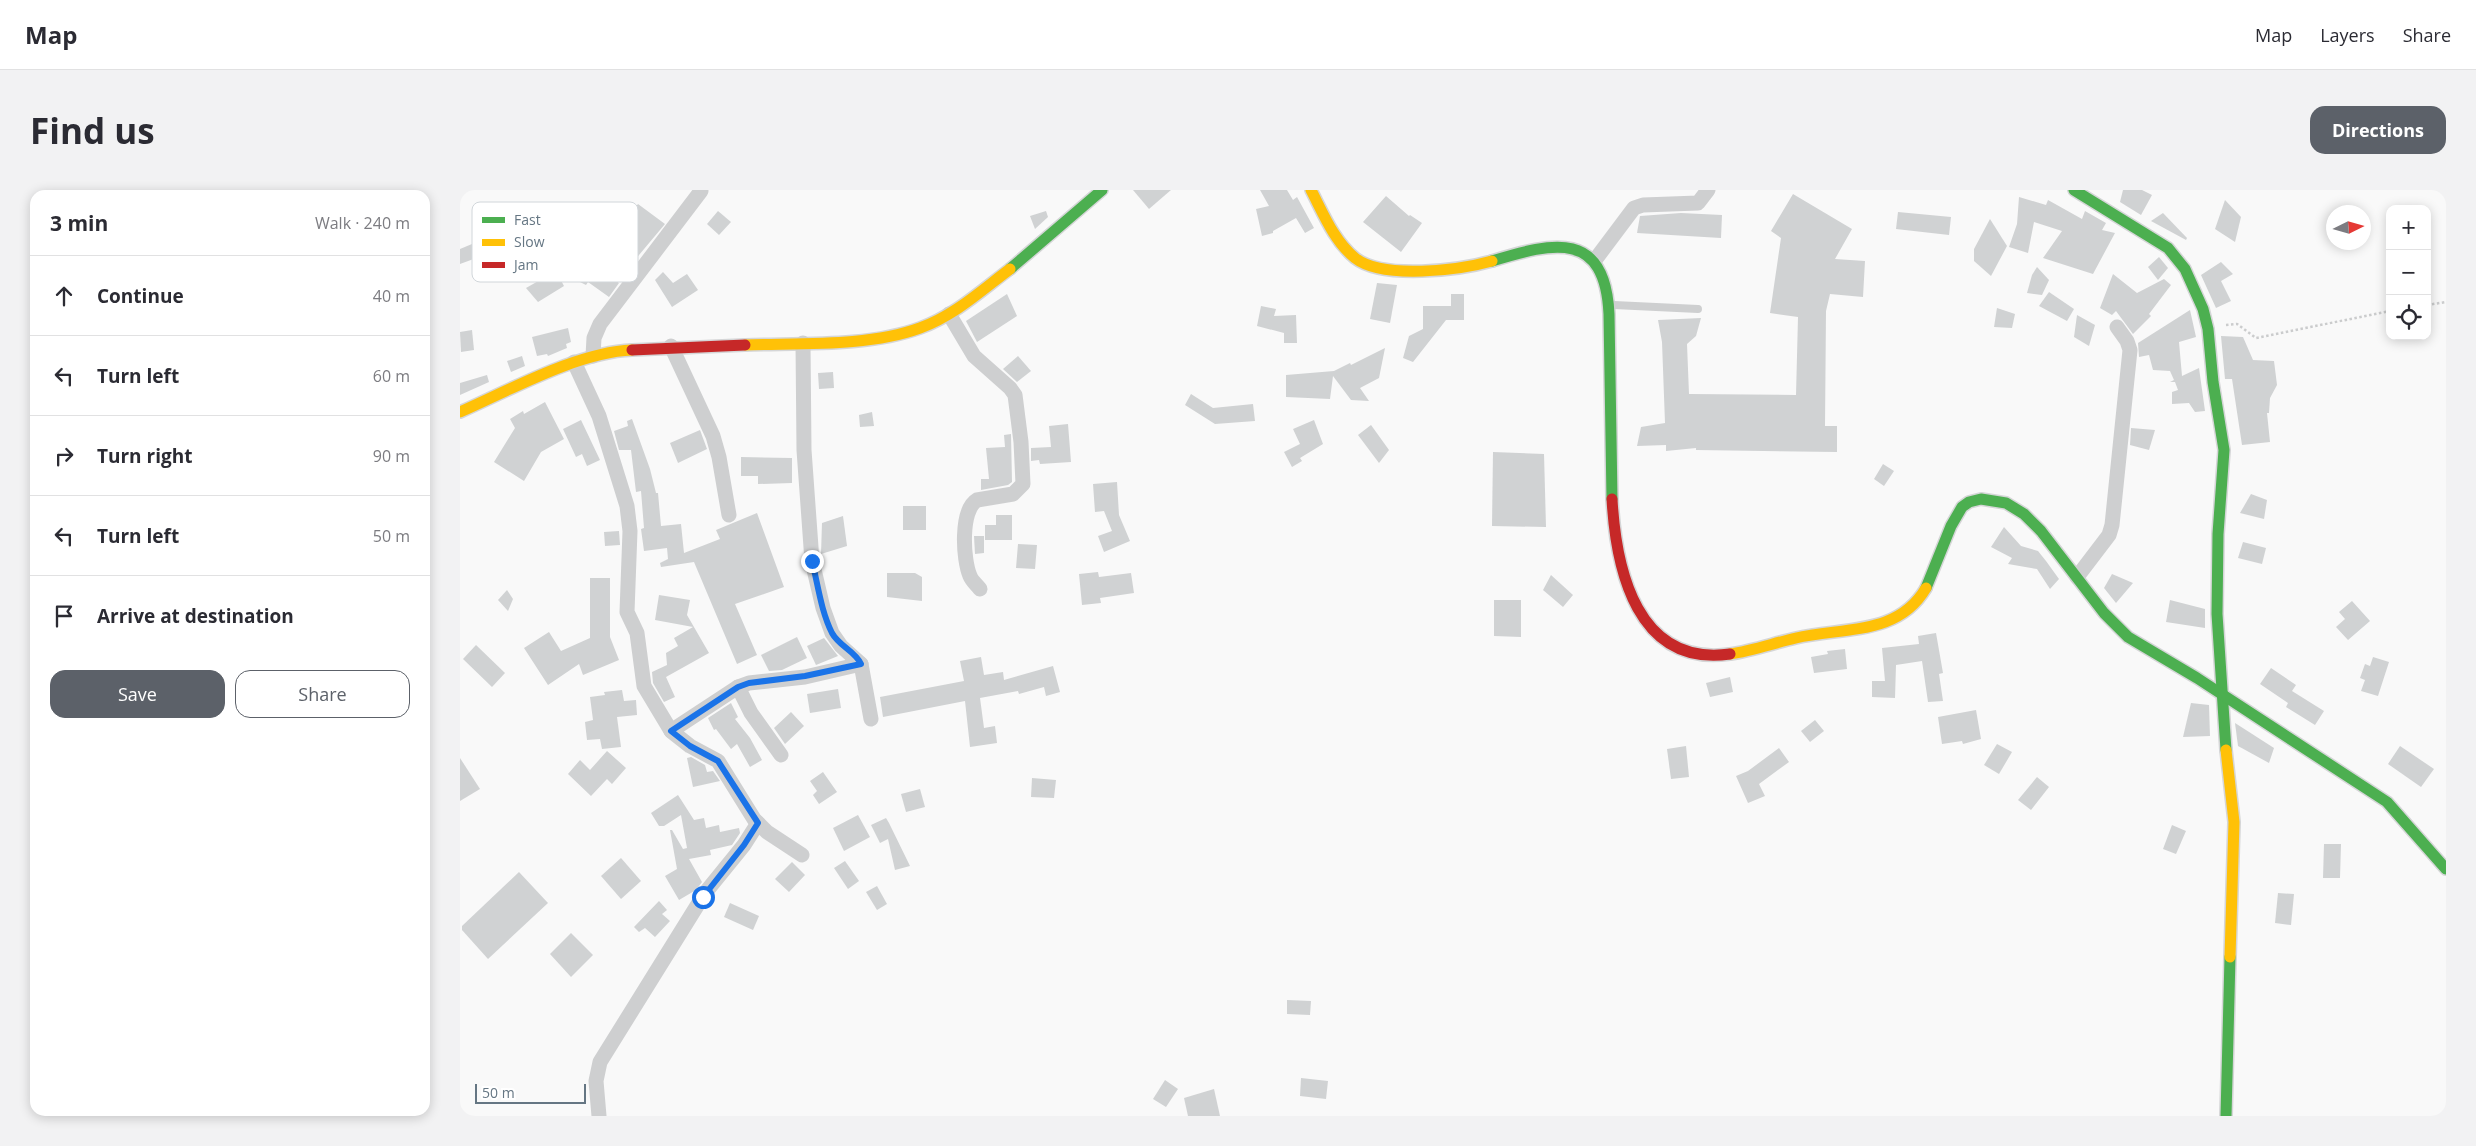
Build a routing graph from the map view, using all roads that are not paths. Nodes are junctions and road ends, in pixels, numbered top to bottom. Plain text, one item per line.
1 (1102, 190) edge
2 (1708, 190) edge
3 (2074, 190) edge
4 (701, 191) edge
5 (1314, 191) edge
6 (1595, 260) junction
7 (638, 274) edge
8 (632, 282) edge
9 (1609, 305) junction
10 (1698, 309) dead end
11 (949, 314) junction
12 (2118, 327) dead end
13 (802, 343) junction
14 (672, 346) junction
15 (593, 356) junction
16 (574, 362) junction
17 (460, 412) edge
18 (729, 515) dead end
19 (2077, 577) junction
20 (980, 588) dead end
21 (861, 664) junction
22 (738, 687) junction
23 (2221, 694) junction
24 (871, 719) dead end
25 (671, 731) junction
26 (781, 755) dead end
27 (758, 823) junction
28 (802, 855) dead end
29 (2446, 869) edge
30 (599, 1116) edge
31 (2226, 1116) edge

1 - 11 main road
2 - 6 street
3 - 23 main road
4 - 7 street
5 - 6 main road
6 - 9 main road
8 - 15 street
9 - 10 lane
9 - 19 main road
11 - 13 main road
11 - 20 street
12 - 19 street
13 - 14 main road
13 - 21 street
14 - 15 main road
14 - 18 street
15 - 16 main road
16 - 17 main road
16 - 25 street
19 - 23 main road
21 - 22 street
21 - 24 street
22 - 25 street
22 - 26 street
23 - 29 main road
23 - 31 main road
25 - 27 street
27 - 28 street
27 - 30 street

